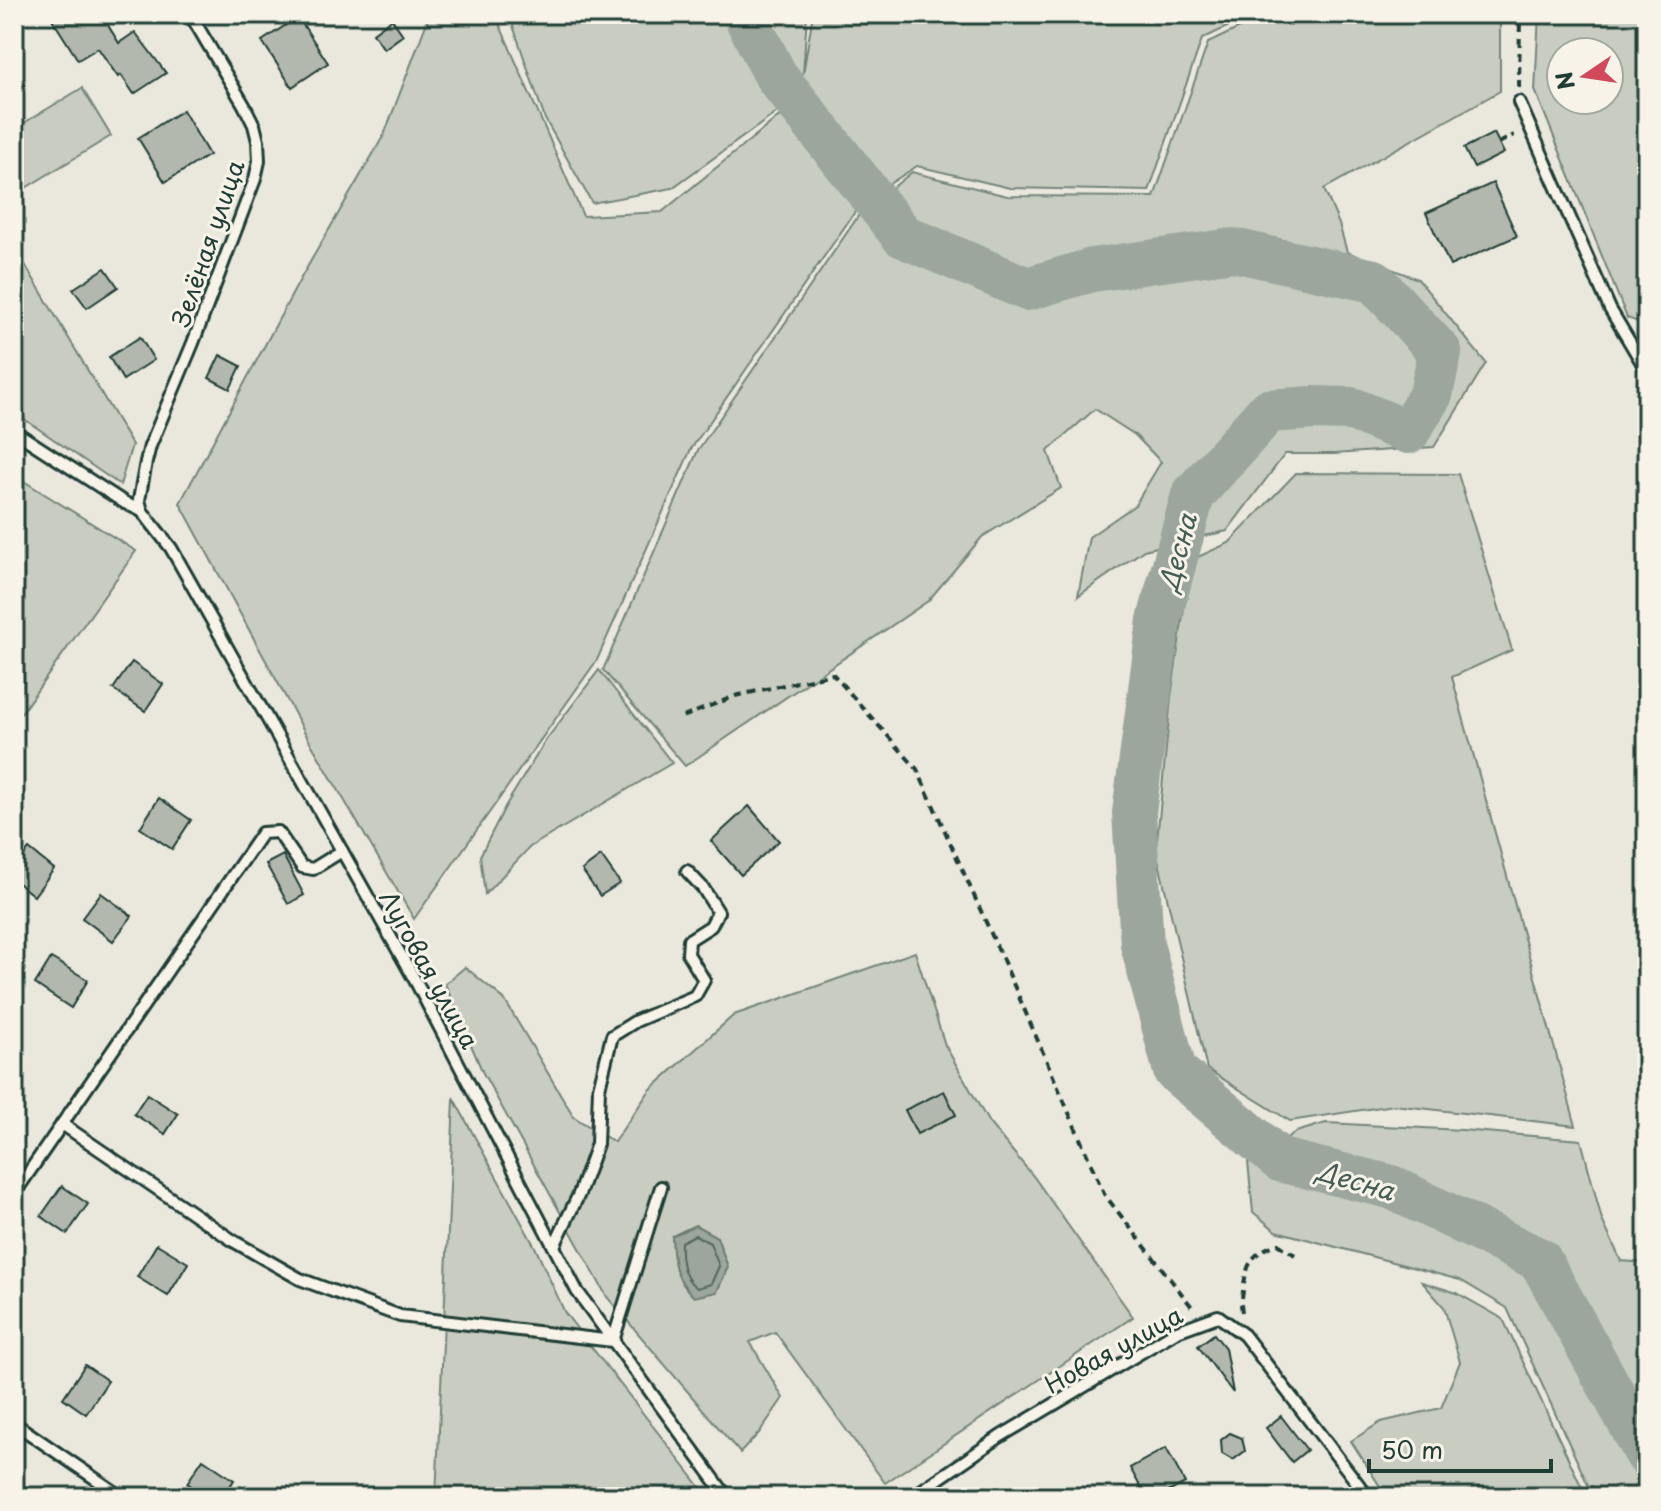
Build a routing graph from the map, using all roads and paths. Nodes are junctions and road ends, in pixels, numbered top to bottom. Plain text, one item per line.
1 (190, 14) edge
2 (1520, 14) edge
3 (1519, 102) joint
4 (1647, 371) edge
5 (14, 431) edge
6 (142, 511) junction
7 (683, 717) dead end
8 (342, 851) junction
9 (687, 871) dead end
10 (62, 1124) junction
11 (661, 1187) dead end
12 (14, 1194) edge
13 (554, 1246) junction
14 (1295, 1255) dead end
15 (1203, 1321) junction
16 (1246, 1338) junction
17 (613, 1341) junction
18 (14, 1423) edge
19 (122, 1497) edge
20 (727, 1497) edge
21 (912, 1497) edge
22 (1368, 1497) edge

1 - 6 lane, Зелёная улица
2 - 3 path
3 - 4 lane
5 - 6 lane
6 - 8 lane, Луговая улица
7 - 15 path
8 - 10 lane
8 - 13 lane, Луговая улица
9 - 13 lane
10 - 12 lane
10 - 17 lane
11 - 17 lane
13 - 17 lane, Луговая улица
14 - 16 path
15 - 16 lane, Новая улица
15 - 21 lane, Новая улица
16 - 22 lane, Новая улица
17 - 20 lane, Луговая улица
18 - 19 lane

